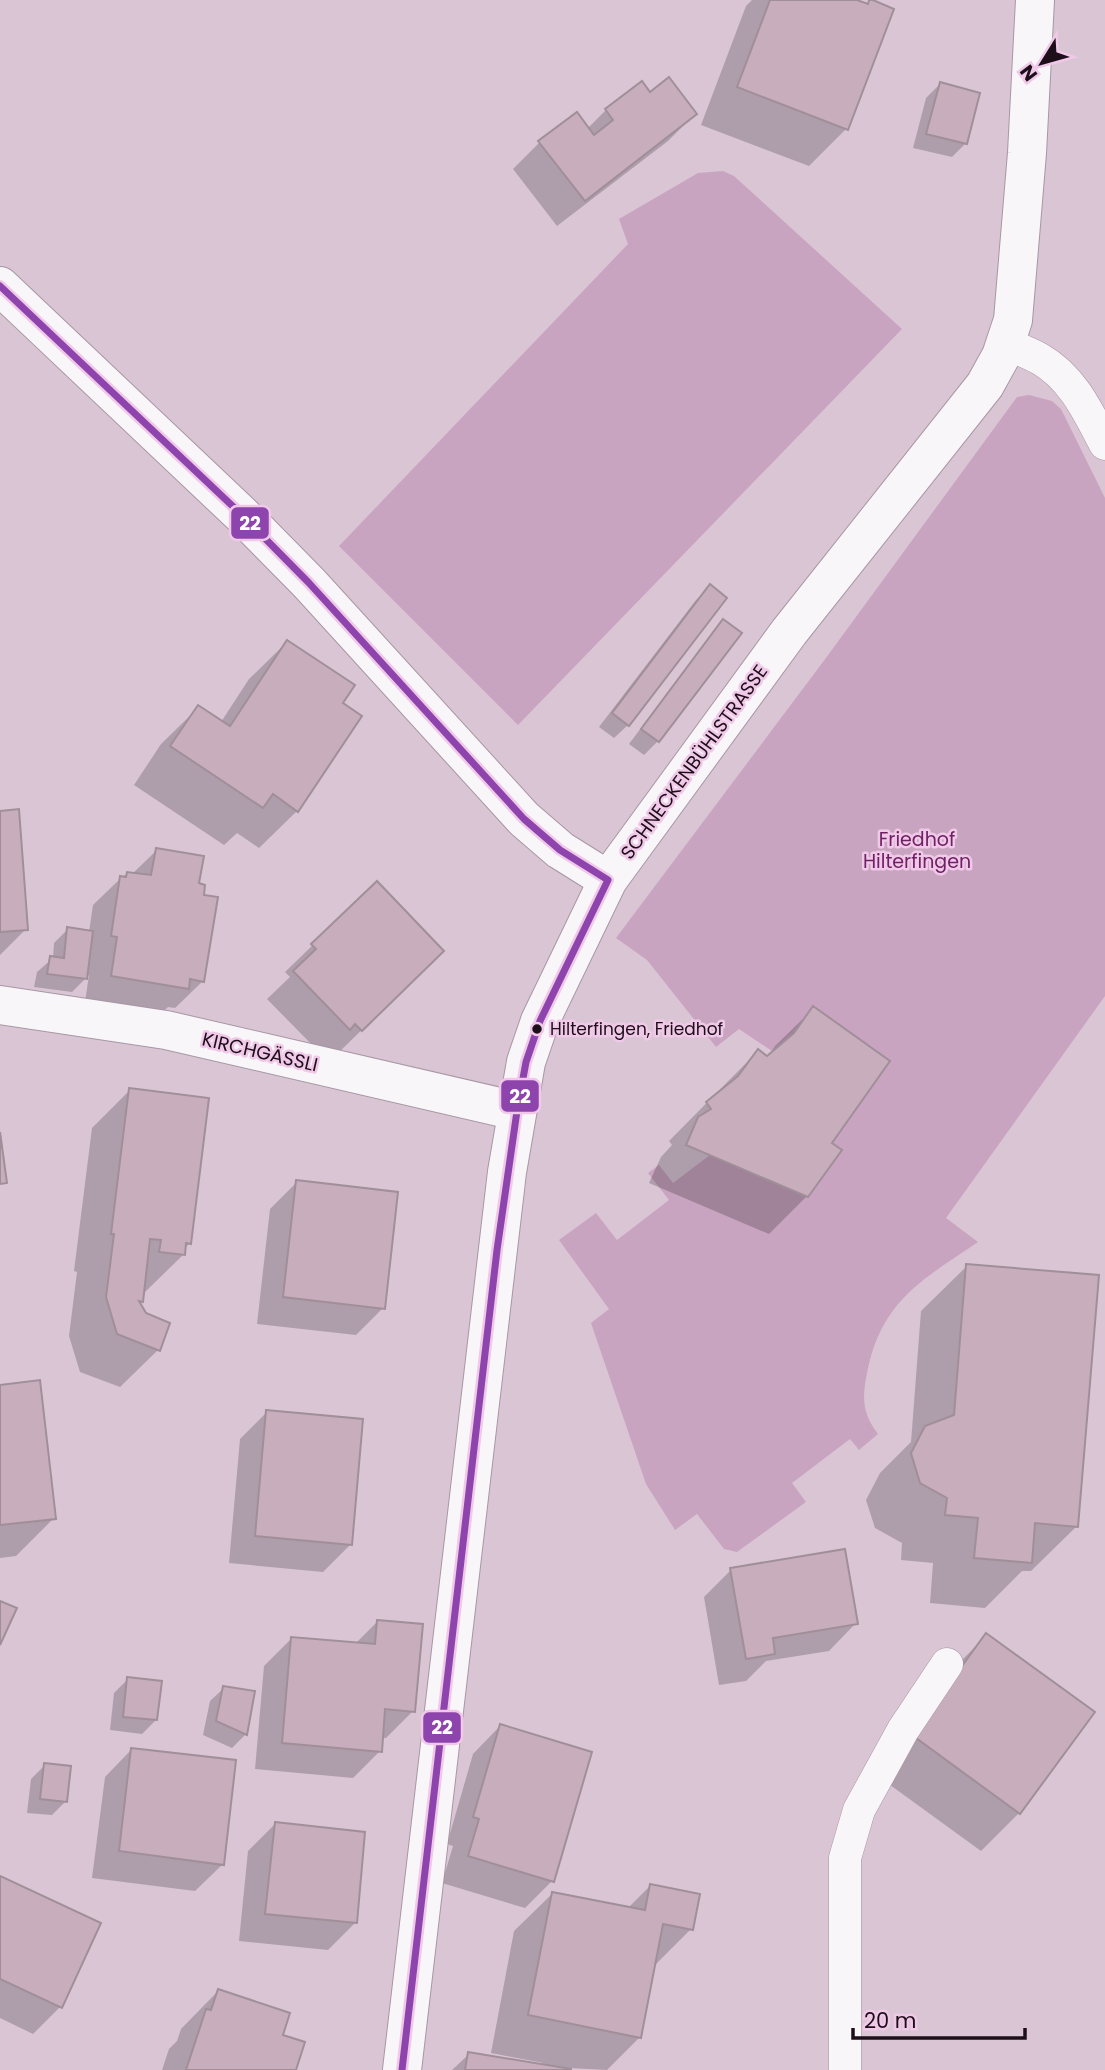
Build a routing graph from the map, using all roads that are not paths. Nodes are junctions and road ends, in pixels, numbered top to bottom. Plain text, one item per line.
1 (1035, 0) edge
2 (0, 286) edge
3 (1005, 343) junction
4 (1105, 444) edge
5 (608, 880) junction
6 (0, 1005) edge
7 (517, 1111) junction
8 (947, 1664) dead end
9 (402, 2070) edge
10 (845, 2070) edge

1 - 3 street, SCHNECKENBÜHLSTRASSE
2 - 5 street
3 - 4 lane
3 - 5 street, SCHNECKENBÜHLSTRASSE
5 - 7 street, SCHNECKENBÜHLSTRASSE
6 - 7 street, KIRCHGÄSSLI
7 - 9 street, SCHNECKENBÜHLSTRASSE
8 - 10 lane

